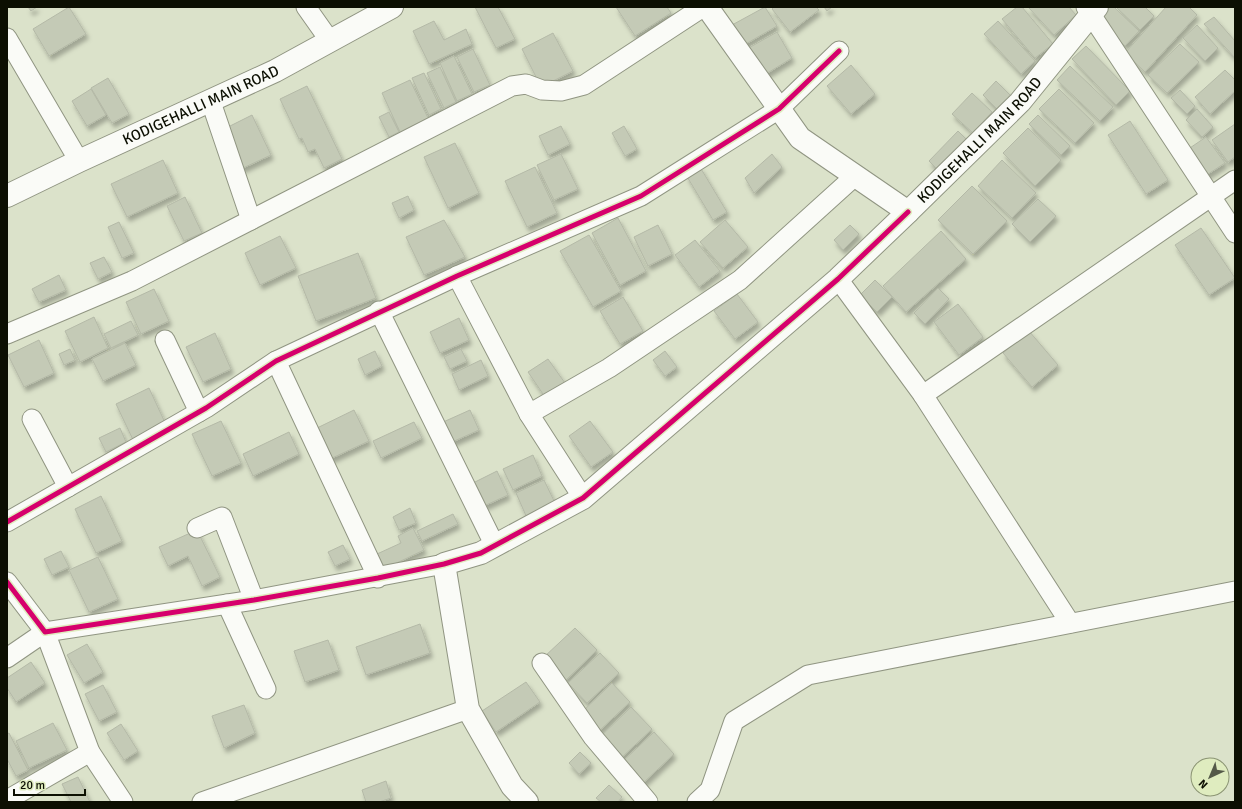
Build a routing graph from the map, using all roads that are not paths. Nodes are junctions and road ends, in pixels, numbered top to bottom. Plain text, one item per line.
1 (306, 7) edge
2 (392, 7) edge
3 (703, 7) edge
4 (707, 7) edge
5 (1091, 9) edge
6 (7, 38) edge
7 (330, 41) junction
8 (839, 51) dead end
9 (211, 102) junction
10 (779, 109) junction
11 (78, 161) junction
12 (855, 176) junction
13 (1235, 180) edge
14 (1211, 195) junction
15 (7, 196) edge
16 (908, 212) junction
17 (251, 220) junction
18 (1235, 233) edge
19 (457, 276) junction
20 (838, 279) junction
21 (379, 311) junction
22 (7, 334) edge
23 (165, 340) dead end
24 (276, 361) junction
25 (923, 395) junction
26 (199, 412) junction
27 (529, 414) junction
28 (32, 419) dead end
29 (68, 487) junction
30 (583, 498) junction
31 (7, 522) edge
32 (197, 528) dead end
33 (495, 546) junction
34 (444, 564) junction
35 (378, 578) junction
36 (7, 582) edge
37 (1235, 591) edge
38 (254, 600) junction
39 (227, 604) junction
40 (1070, 623) junction
41 (45, 632) junction
42 (7, 658) edge
43 (542, 663) dead end
44 (266, 689) dead end
45 (468, 709) junction
46 (90, 752) junction
47 (7, 800) edge
48 (123, 802) edge
49 (202, 802) edge
50 (526, 802) edge
51 (648, 802) edge
52 (697, 802) edge

1 - 7 street
2 - 7 street, KODIGEHALLI MAIN ROAD
3 - 17 street
4 - 10 street, KODIGEHALLI MAIN ROAD
5 - 14 street
5 - 16 street, KODIGEHALLI MAIN ROAD
6 - 11 street
7 - 9 street, KODIGEHALLI MAIN ROAD
8 - 10 street
9 - 11 street, KODIGEHALLI MAIN ROAD
9 - 17 street
10 - 12 street, KODIGEHALLI MAIN ROAD
10 - 19 street
11 - 15 street, KODIGEHALLI MAIN ROAD
12 - 16 street, KODIGEHALLI MAIN ROAD
12 - 27 street
13 - 14 street
14 - 18 street
14 - 25 street
16 - 20 street
17 - 22 street
19 - 21 street
19 - 27 street
20 - 25 street
20 - 30 street
21 - 24 street
21 - 33 street
23 - 26 street
24 - 26 street
24 - 35 street
25 - 40 street
26 - 29 street
27 - 30 street
28 - 29 street
29 - 31 street
30 - 33 street
32 - 38 street
33 - 34 street
34 - 35 street
34 - 45 street
35 - 38 street
36 - 41 street
37 - 40 street
38 - 39 street
39 - 41 street
39 - 44 street
40 - 52 street
41 - 42 street
41 - 46 street
43 - 51 street
45 - 49 street
45 - 50 street
46 - 47 street
46 - 48 street

